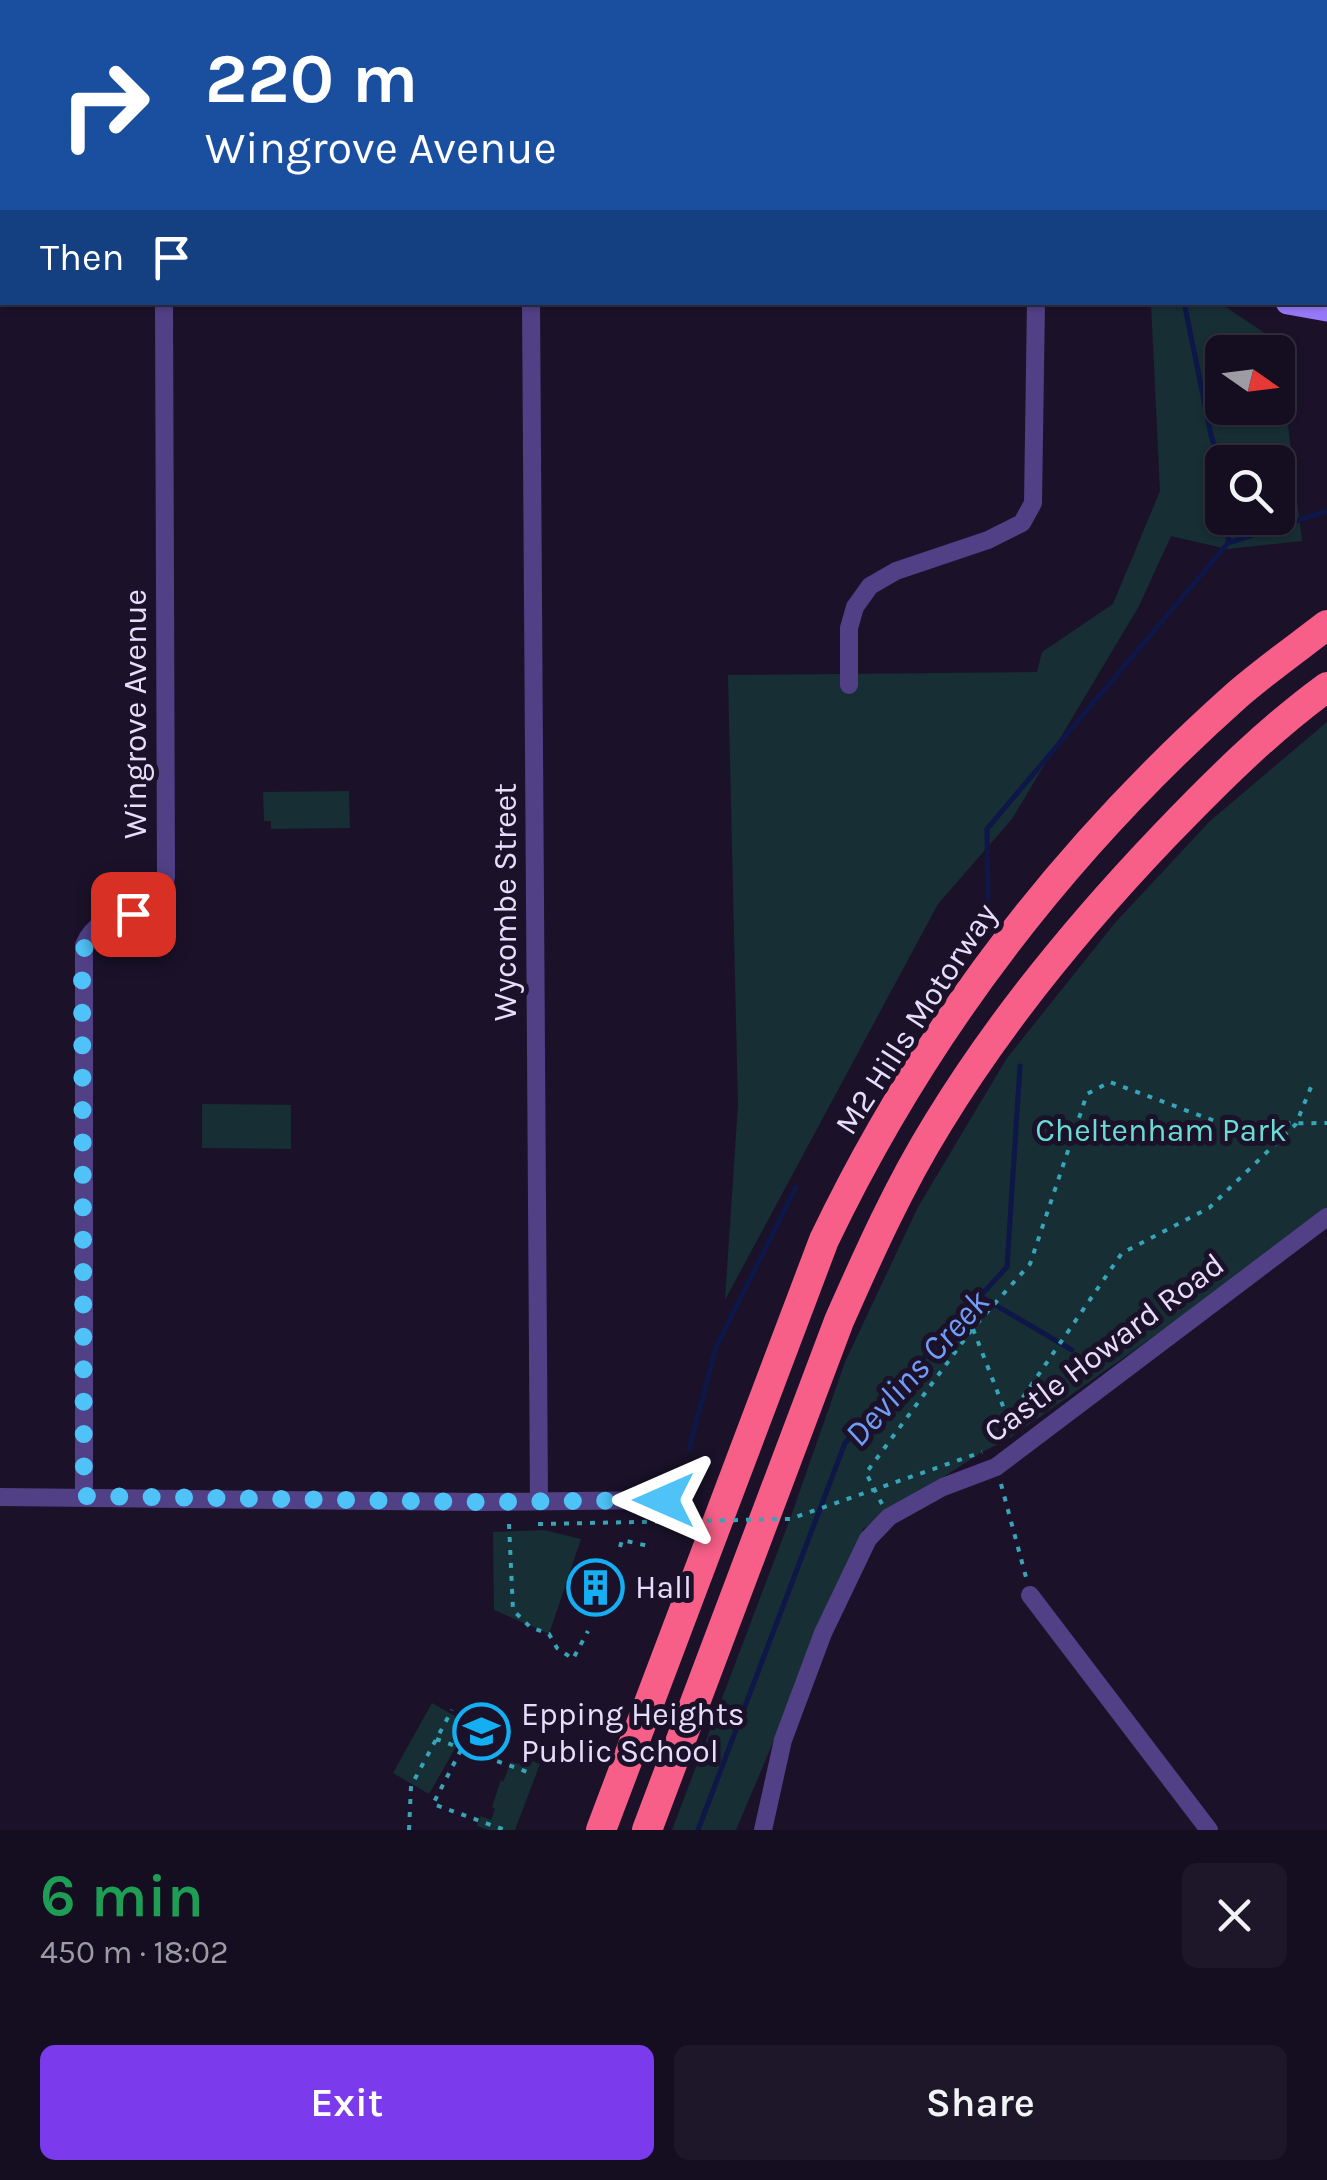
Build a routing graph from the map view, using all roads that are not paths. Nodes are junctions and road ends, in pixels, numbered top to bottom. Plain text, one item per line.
1 (164, 305) edge
2 (531, 305) edge
3 (1036, 305) edge
4 (1327, 625) edge
5 (849, 685) dead end
6 (1327, 687) edge
7 (1327, 1217) edge
8 (84, 1496) junction
9 (0, 1498) edge
10 (539, 1500) junction
11 (664, 1500) dead end
12 (1030, 1595) dead end
13 (600, 1830) edge
14 (647, 1830) edge
15 (763, 1830) edge
16 (1209, 1830) edge

1 - 8 street, Wingrove Avenue
2 - 10 street, Wycombe Street
3 - 5 street
4 - 13 highway, M2 Hills Motorway
6 - 14 highway
7 - 15 street, Castle Howard Road
8 - 9 street
8 - 10 street
10 - 11 street
12 - 16 street

